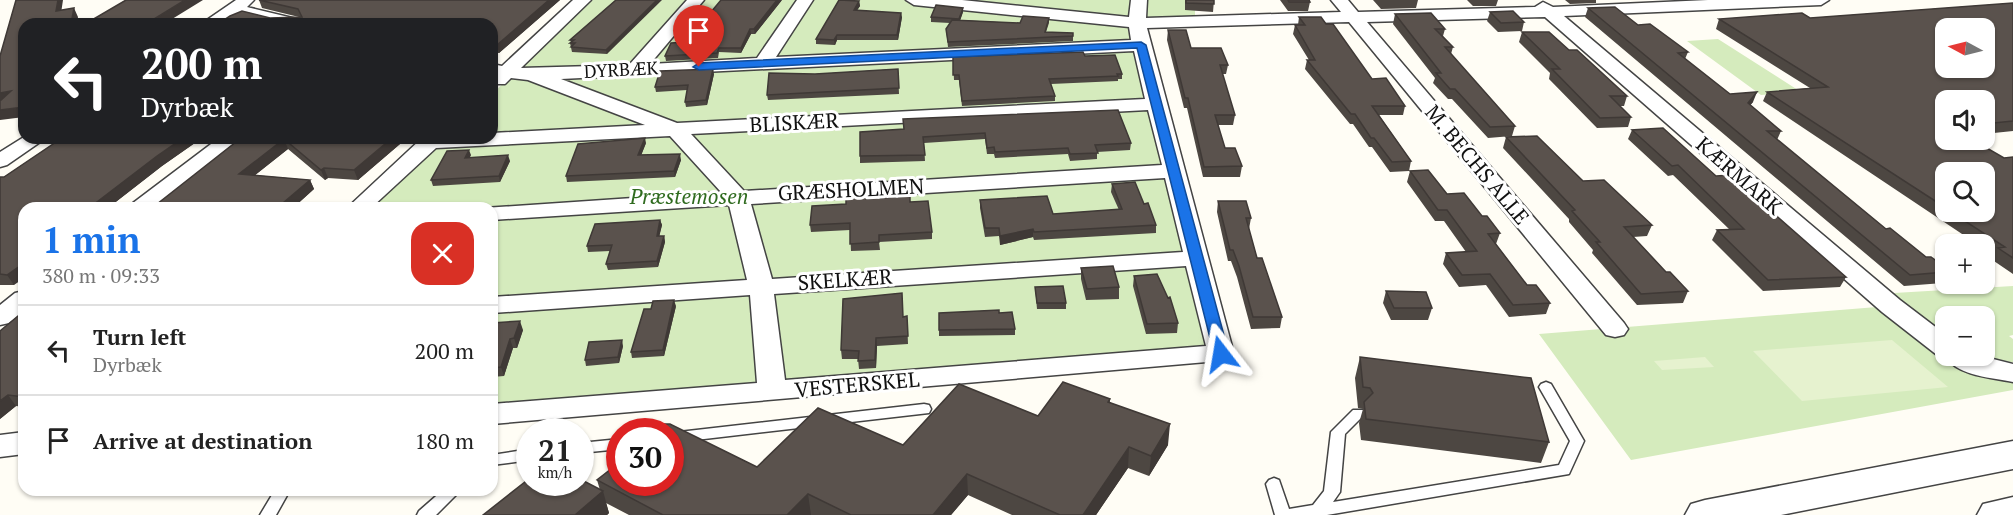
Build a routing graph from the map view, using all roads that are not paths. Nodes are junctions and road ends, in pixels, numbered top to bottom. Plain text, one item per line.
1 (584, 0) edge
2 (696, 0) edge
3 (805, 0) edge
4 (914, 0) edge
5 (919, 0) edge
6 (1139, 0) edge
7 (1339, 0) edge
8 (1821, 0) edge
9 (240, 5) edge
10 (1026, 6) edge
11 (1541, 6) edge
12 (1353, 17) junction
13 (219, 18) edge
14 (278, 18) edge
15 (1137, 23) junction
16 (1141, 45) junction
17 (763, 63) junction
18 (634, 70) junction
19 (498, 75) edge
20 (531, 75) junction
21 (498, 76) edge
22 (1158, 104) junction
23 (676, 130) junction
24 (498, 137) edge
25 (27, 144) edge
26 (224, 144) edge
27 (429, 144) edge
28 (0, 161) edge
29 (1175, 171) junction
30 (738, 197) junction
31 (149, 202) edge
32 (365, 202) edge
33 (498, 213) edge
34 (1198, 258) junction
35 (761, 285) junction
36 (18, 304) edge
37 (498, 304) edge
38 (0, 317) edge
39 (1615, 330) dead end
40 (1935, 340) edge
41 (1980, 366) edge
42 (2013, 373) edge
43 (1546, 387) dead end
44 (772, 392) junction
45 (924, 409) dead end
46 (498, 414) edge
47 (1358, 414) dead end
48 (684, 436) edge
49 (18, 444) edge
50 (0, 446) edge
51 (2013, 455) edge
52 (516, 456) edge
53 (498, 459) edge
54 (1274, 484) dead end
55 (279, 496) edge
56 (447, 496) edge
57 (1318, 510) junction
58 (2013, 512) edge
59 (268, 515) edge
60 (425, 515) edge
61 (1283, 515) edge
62 (1290, 515) edge
63 (1705, 515) edge
64 (1997, 515) edge

1 - 19 street
2 - 18 street
3 - 17 street
4 - 5 street
5 - 10 street
6 - 15 street
7 - 12 street, M. BECHS ALLE
8 - 11 street
9 - 13 street
9 - 14 street
10 - 15 street
11 - 12 street
11 - 40 street, KÆRMARK
12 - 15 street
12 - 39 street, M. BECHS ALLE
15 - 16 street
16 - 17 street, DYRBÆK
16 - 22 street
17 - 18 street, DYRBÆK
18 - 20 street, DYRBÆK
20 - 21 street
20 - 23 street
22 - 23 street, BLISKÆR
22 - 29 street
23 - 24 street, BLISKÆR
23 - 30 street
25 - 28 street
26 - 31 street
27 - 32 street
29 - 30 street, GRÆSHOLMEN
29 - 34 street
30 - 33 street, GRÆSHOLMEN
30 - 35 street
34 - 35 street, SKELKÆR
34 - 44 street, VESTERSKEL
35 - 37 street, SKELKÆR
35 - 44 street
36 - 38 street
41 - 42 street
43 - 57 lane
44 - 46 street, VESTERSKEL
45 - 48 lane
47 - 57 lane
49 - 50 street
51 - 63 street
52 - 53 lane
54 - 61 lane
55 - 59 lane
56 - 60 lane
57 - 62 lane
58 - 64 street

